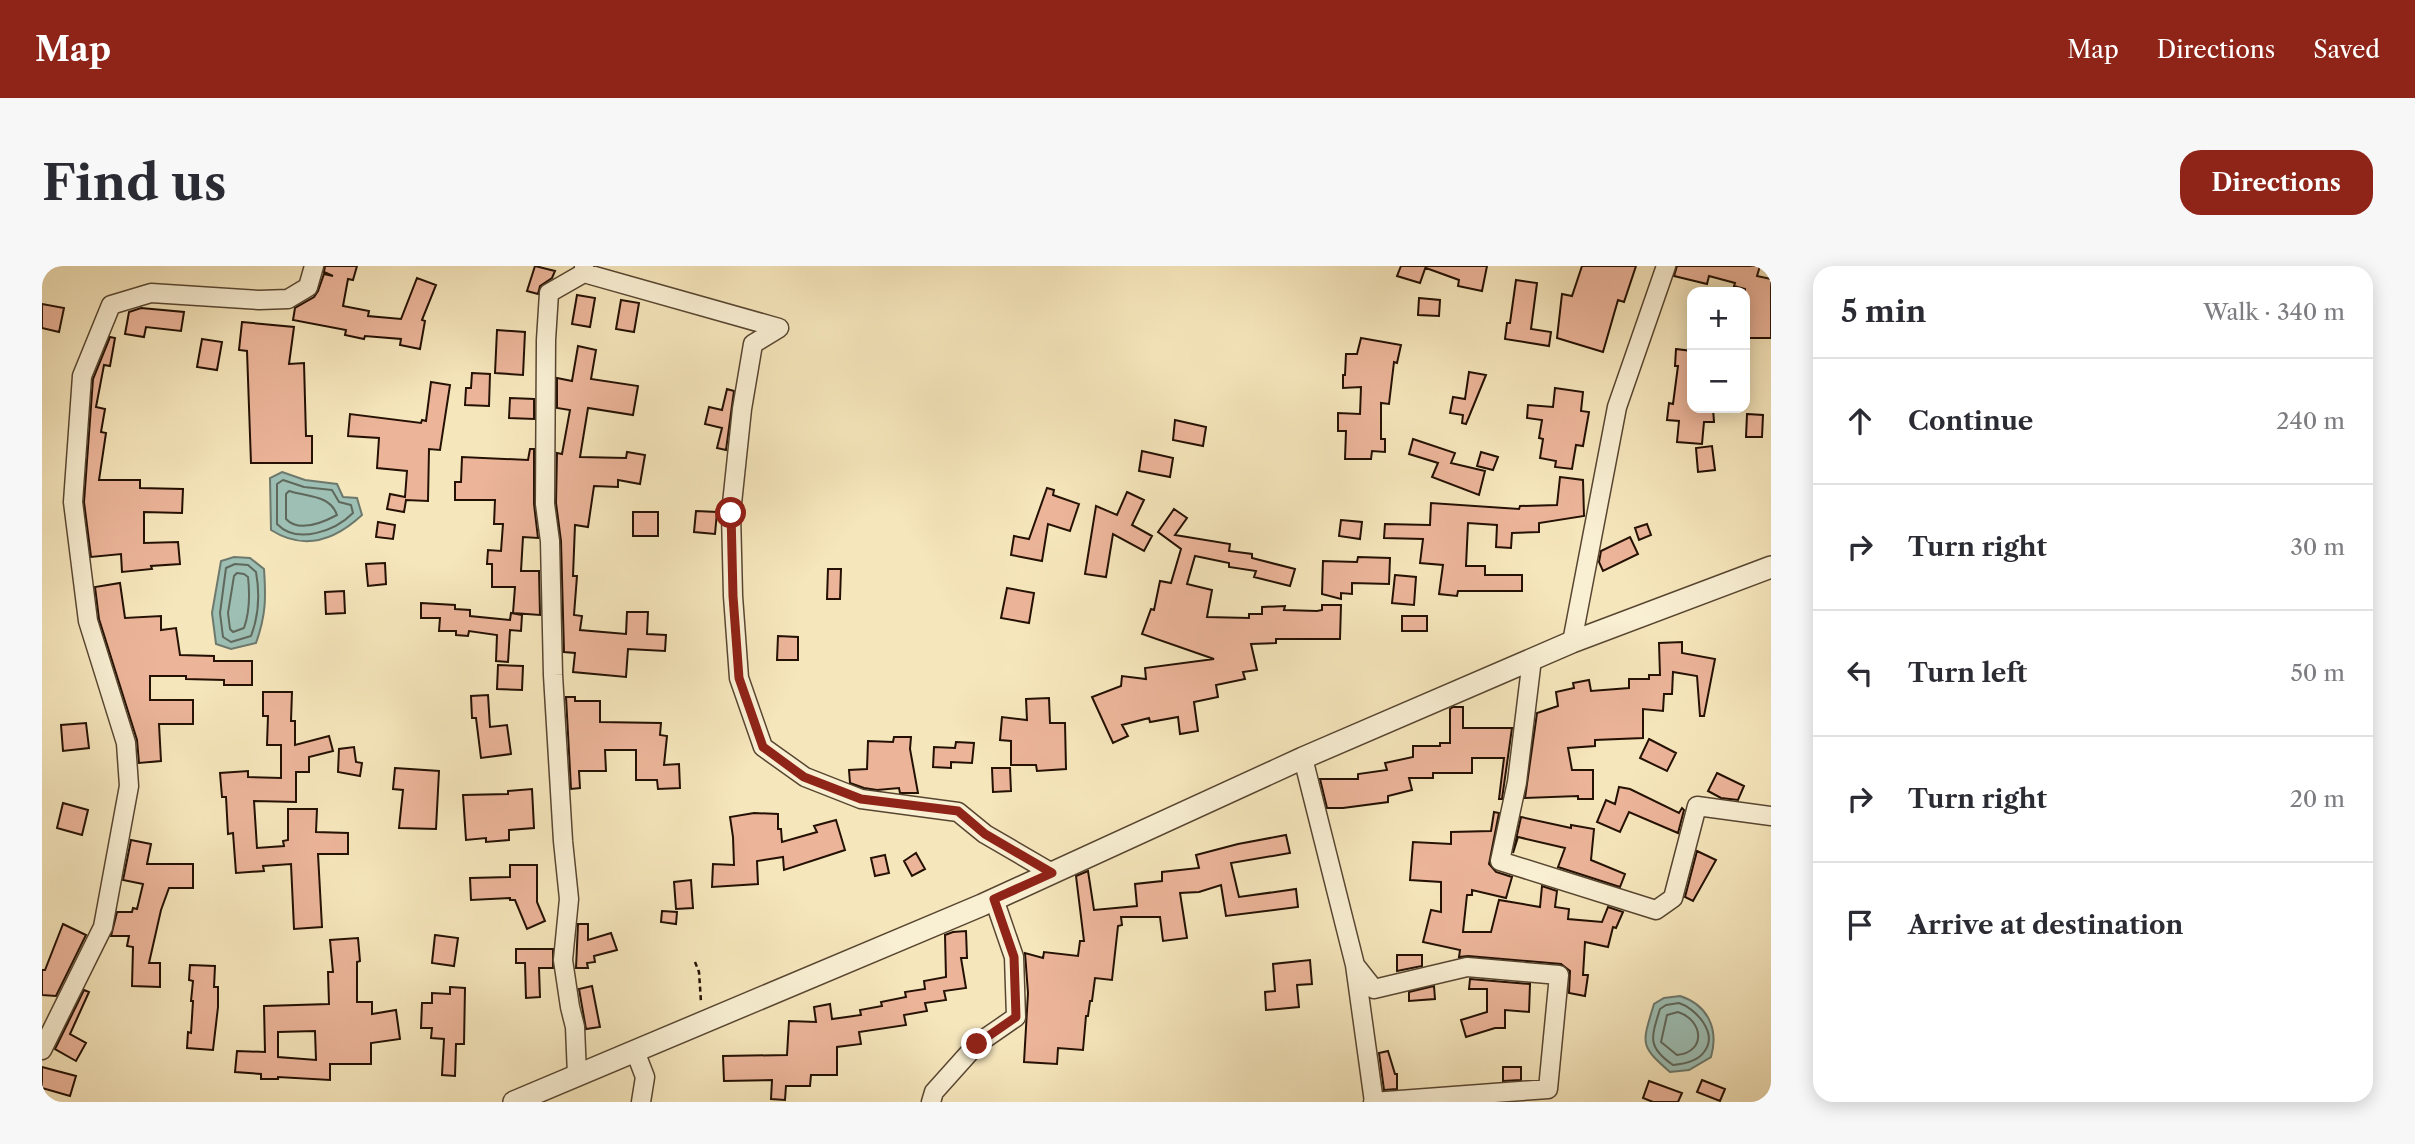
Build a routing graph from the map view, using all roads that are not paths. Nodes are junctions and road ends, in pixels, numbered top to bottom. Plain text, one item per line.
1 (314, 266) edge
2 (1666, 266) edge
3 (584, 270) edge
4 (1771, 567) edge
5 (1572, 642) junction
6 (1532, 659) junction
7 (1303, 758) junction
8 (1771, 816) edge
9 (1052, 873) junction
10 (994, 899) junction
11 (1355, 965) junction
12 (42, 1050) edge
13 (635, 1051) junction
14 (577, 1075) junction
15 (1552, 1096) edge
16 (514, 1102) edge
17 (641, 1102) edge
18 (931, 1102) edge
19 (1373, 1102) edge

1 - 12 street
2 - 5 street
3 - 9 street
3 - 14 street
4 - 5 street
5 - 6 street
6 - 7 street
6 - 8 street
7 - 9 street
7 - 11 street
9 - 10 street
10 - 13 street
10 - 18 street
11 - 15 street
11 - 19 street
13 - 14 street
13 - 17 street
14 - 16 street
15 - 19 street

